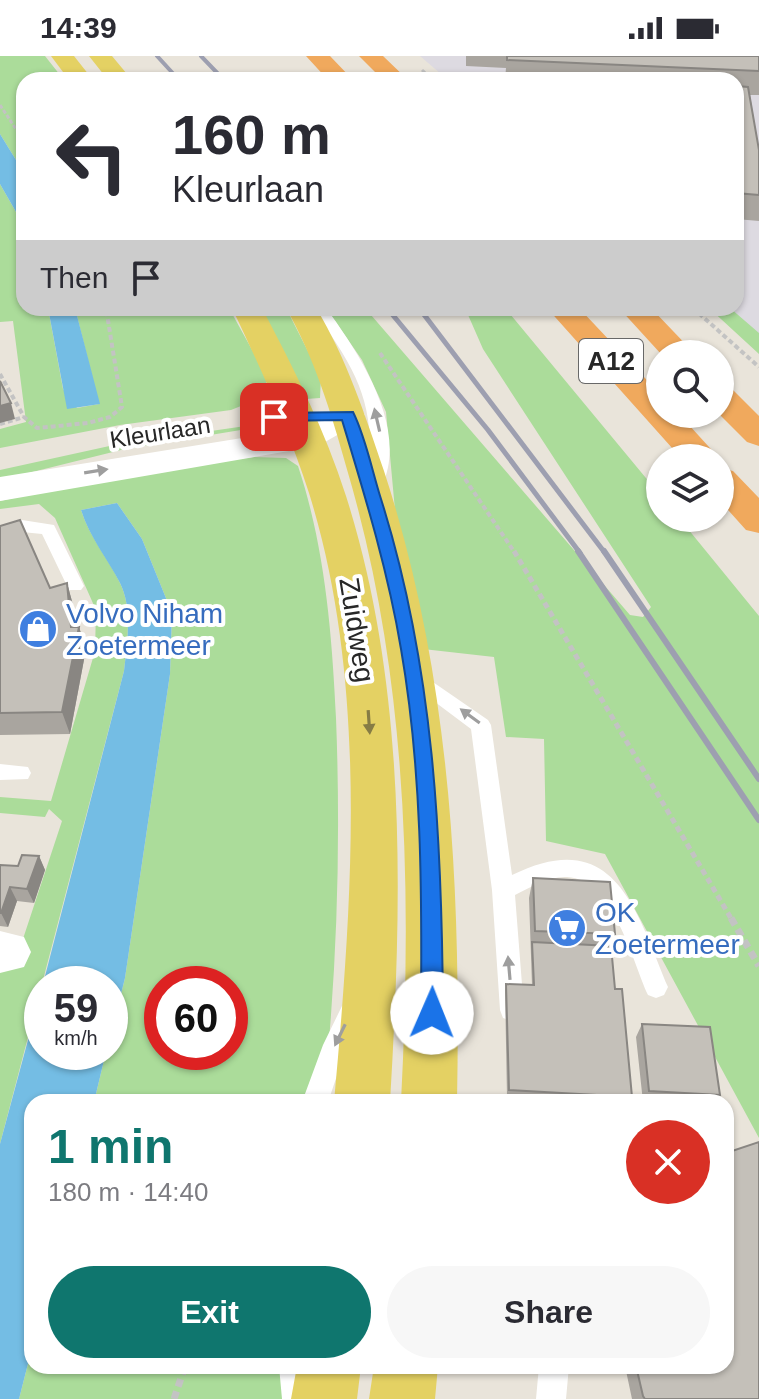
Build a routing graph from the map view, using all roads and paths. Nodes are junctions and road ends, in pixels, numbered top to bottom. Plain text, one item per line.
1 (62, 56) edge
2 (100, 56) edge
3 (317, 56) edge
4 (370, 56) edge
5 (75, 72) edge
6 (113, 72) edge
7 (333, 72) edge
8 (387, 72) edge
9 (0, 105) edge
10 (16, 129) edge
11 (107, 316) edge
12 (251, 316) edge
13 (305, 316) edge
14 (325, 316) edge
15 (569, 316) edge
16 (642, 316) edge
17 (702, 316) edge
18 (665, 340) edge
19 (378, 350) dead end
20 (759, 367) edge
21 (0, 374) edge
22 (646, 399) edge
23 (734, 410) edge
24 (348, 415) junction
25 (24, 417) junction
26 (0, 424) edge
27 (302, 427) junction
28 (673, 428) edge
29 (759, 435) edge
30 (688, 444) edge
31 (0, 461) edge
32 (0, 489) edge
33 (734, 494) edge
34 (375, 497) junction
35 (759, 521) edge
36 (0, 532) edge
37 (75, 586) dead end
38 (414, 676) junction
39 (503, 890) junction
40 (759, 966) edge
41 (372, 971) junction
42 (656, 987) dead end
43 (514, 1027) edge
44 (318, 1094) edge
45 (363, 1094) edge
46 (429, 1094) edge
47 (182, 1374) edge
48 (295, 1374) edge
49 (328, 1374) edge
50 (405, 1374) edge
51 (553, 1374) edge
52 (174, 1399) edge
53 (297, 1399) edge
54 (324, 1399) edge
55 (402, 1399) edge
56 (551, 1399) edge

1 - 5 main road
2 - 6 main road
3 - 7 highway
4 - 8 highway
9 - 10 path
11 - 25 path
12 - 27 main road, Zuidweg
13 - 24 main road, Zuidweg
34 -> 14 lane, Zuidweg
15 - 22 highway, A12
16 - 18 highway, A12
17 - 20 path
19 - 40 path
21 - 25 path
23 - 29 highway
24 - 27 street, Kleurlaan
24 - 34 main road, Zuidweg
25 - 26 path
27 - 31 street, Kleurlaan
32 -> 27 street, Kleurlaan
27 -> 41 main road, Zuidweg
28 - 30 highway, A12
33 - 35 highway
34 - 38 main road, Zuidweg
36 - 37 lane
39 -> 38 lane
38 - 46 main road, Zuidweg
39 - 42 lane
43 -> 39 lane
41 -> 44 lane, Zuidweg
41 - 45 main road, Zuidweg
47 - 52 path
48 - 53 lane
49 - 54 main road
50 - 55 main road
51 - 56 lane

